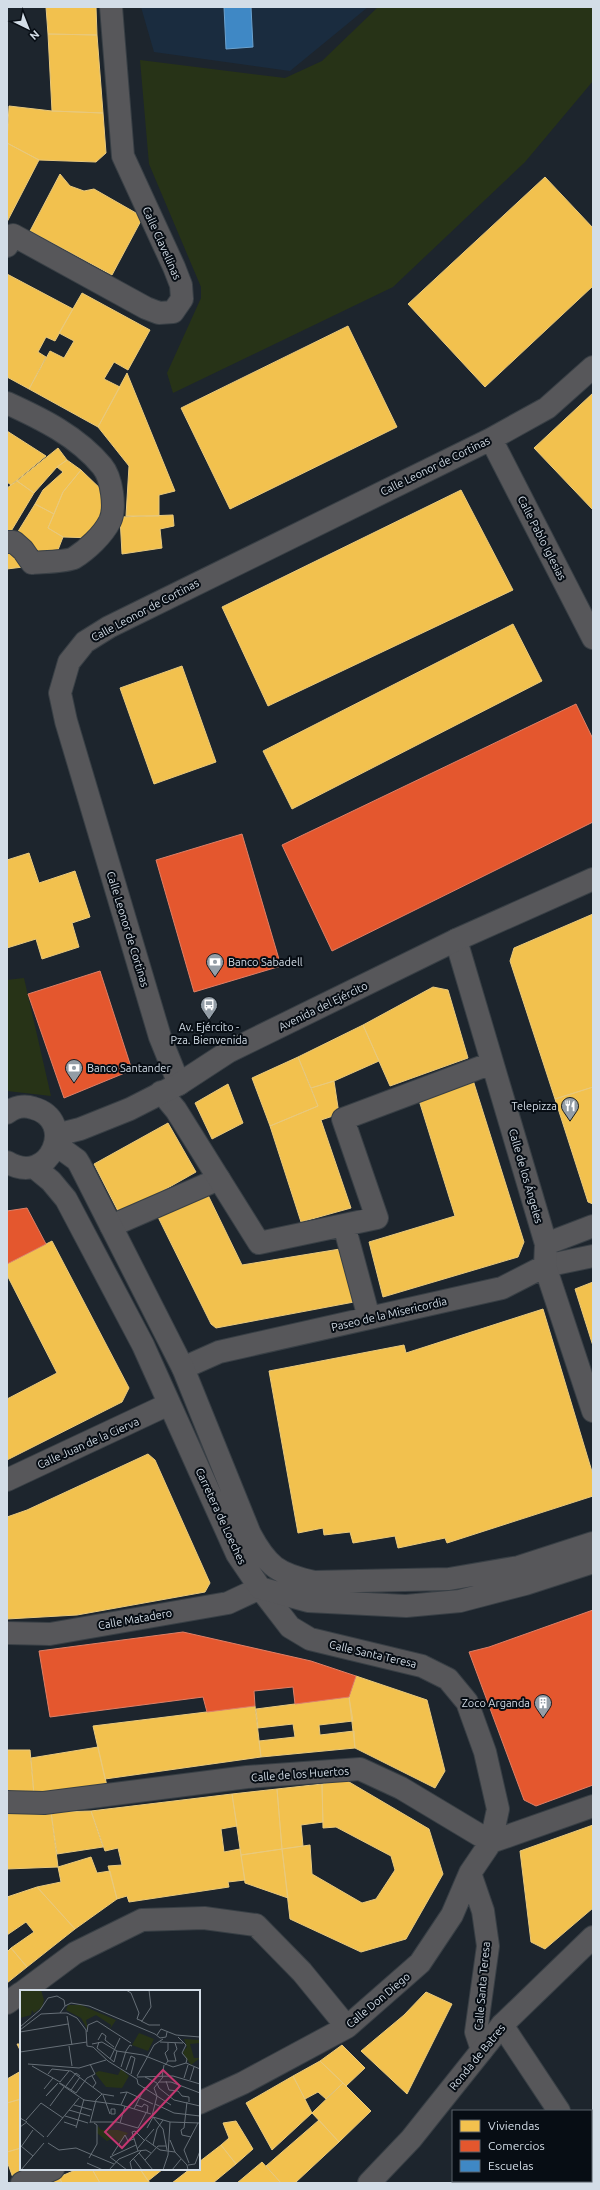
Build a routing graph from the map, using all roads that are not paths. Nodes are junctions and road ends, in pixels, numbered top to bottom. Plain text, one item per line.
1 (111, 7) edge
2 (7, 246) edge
3 (593, 367) edge
4 (7, 403) edge
5 (491, 438) junction
6 (7, 542) edge
7 (593, 638) edge
8 (593, 879) edge
9 (456, 940) junction
10 (492, 1063) junction
11 (170, 1088) junction
12 (7, 1113) edge
13 (56, 1140) junction
14 (7, 1162) edge
15 (34, 1167) junction
16 (219, 1179) junction
17 (344, 1224) junction
18 (111, 1226) junction
19 (593, 1226) edge
20 (546, 1244) junction
21 (593, 1256) edge
22 (546, 1266) junction
23 (368, 1318) junction
24 (183, 1368) junction
25 (169, 1404) junction
26 (593, 1411) edge
27 (7, 1480) edge
28 (593, 1543) edge
29 (593, 1562) edge
30 (260, 1588) junction
31 (7, 1633) edge
32 (7, 1802) edge
33 (593, 1806) edge
34 (491, 1842) junction
35 (470, 1873) junction
36 (593, 1937) edge
37 (25, 1990) edge
38 (20, 1994) edge
39 (7, 2003) edge
40 (502, 2025) junction
41 (347, 2027) junction
42 (482, 2050) junction
43 (200, 2103) edge
44 (558, 2110) edge
45 (51, 2170) edge
46 (7, 2179) edge
47 (8, 2183) edge
48 (22, 2183) edge
49 (369, 2183) edge

1 - 2 street, Calle Clavellinas
3 - 5 street, Calle Leonor de Cortinas
4 - 6 street
5 - 7 street, Calle Pablo Iglesias
5 - 11 street, Calle Leonor de Cortinas
8 - 9 street, Avenida del Ejército
9 - 10 street, Calle de los Ángeles
9 - 11 street, Avenida del Ejército
10 - 17 street
10 - 20 street, Calle de los Ángeles
11 - 13 street, Avenida del Ejército
11 - 16 street, Calle Leonor de Cortinas
12 - 13 street
13 - 15 street
13 - 18 street, Carretera de Loeches
14 - 15 street
15 - 25 street, Carretera de Loeches
16 - 17 street, Calle Leonor de Cortinas
16 - 18 street
17 - 23 street
18 - 24 street, Carretera de Loeches
19 - 20 street
20 - 22 street, Calle de los Ángeles
21 - 22 street, Paseo de la Misericordia
22 - 23 street, Paseo de la Misericordia
22 - 26 street, Calle de los Ángeles
23 - 24 street, Paseo de la Misericordia
24 - 28 street, Carretera de Loeches
25 - 27 street, Calle Juan de la Cierva
25 - 30 street, Carretera de Loeches
29 - 30 street
30 - 31 street, Calle Matadero
30 - 34 street, Calle Santa Teresa
32 - 34 street, Calle de los Huertos
33 - 34 street
34 - 35 street, Calle Santa Teresa
35 - 41 street, Calle Don Diego
35 - 42 street, Calle Santa Teresa
36 - 40 street, Ronda de Batres
37 - 41 street
38 - 39 street
40 - 42 street, Ronda de Batres
40 - 44 street
41 - 43 street, Calle Don Diego
42 - 49 street, Ronda de Batres
45 - 48 street
46 - 47 street

